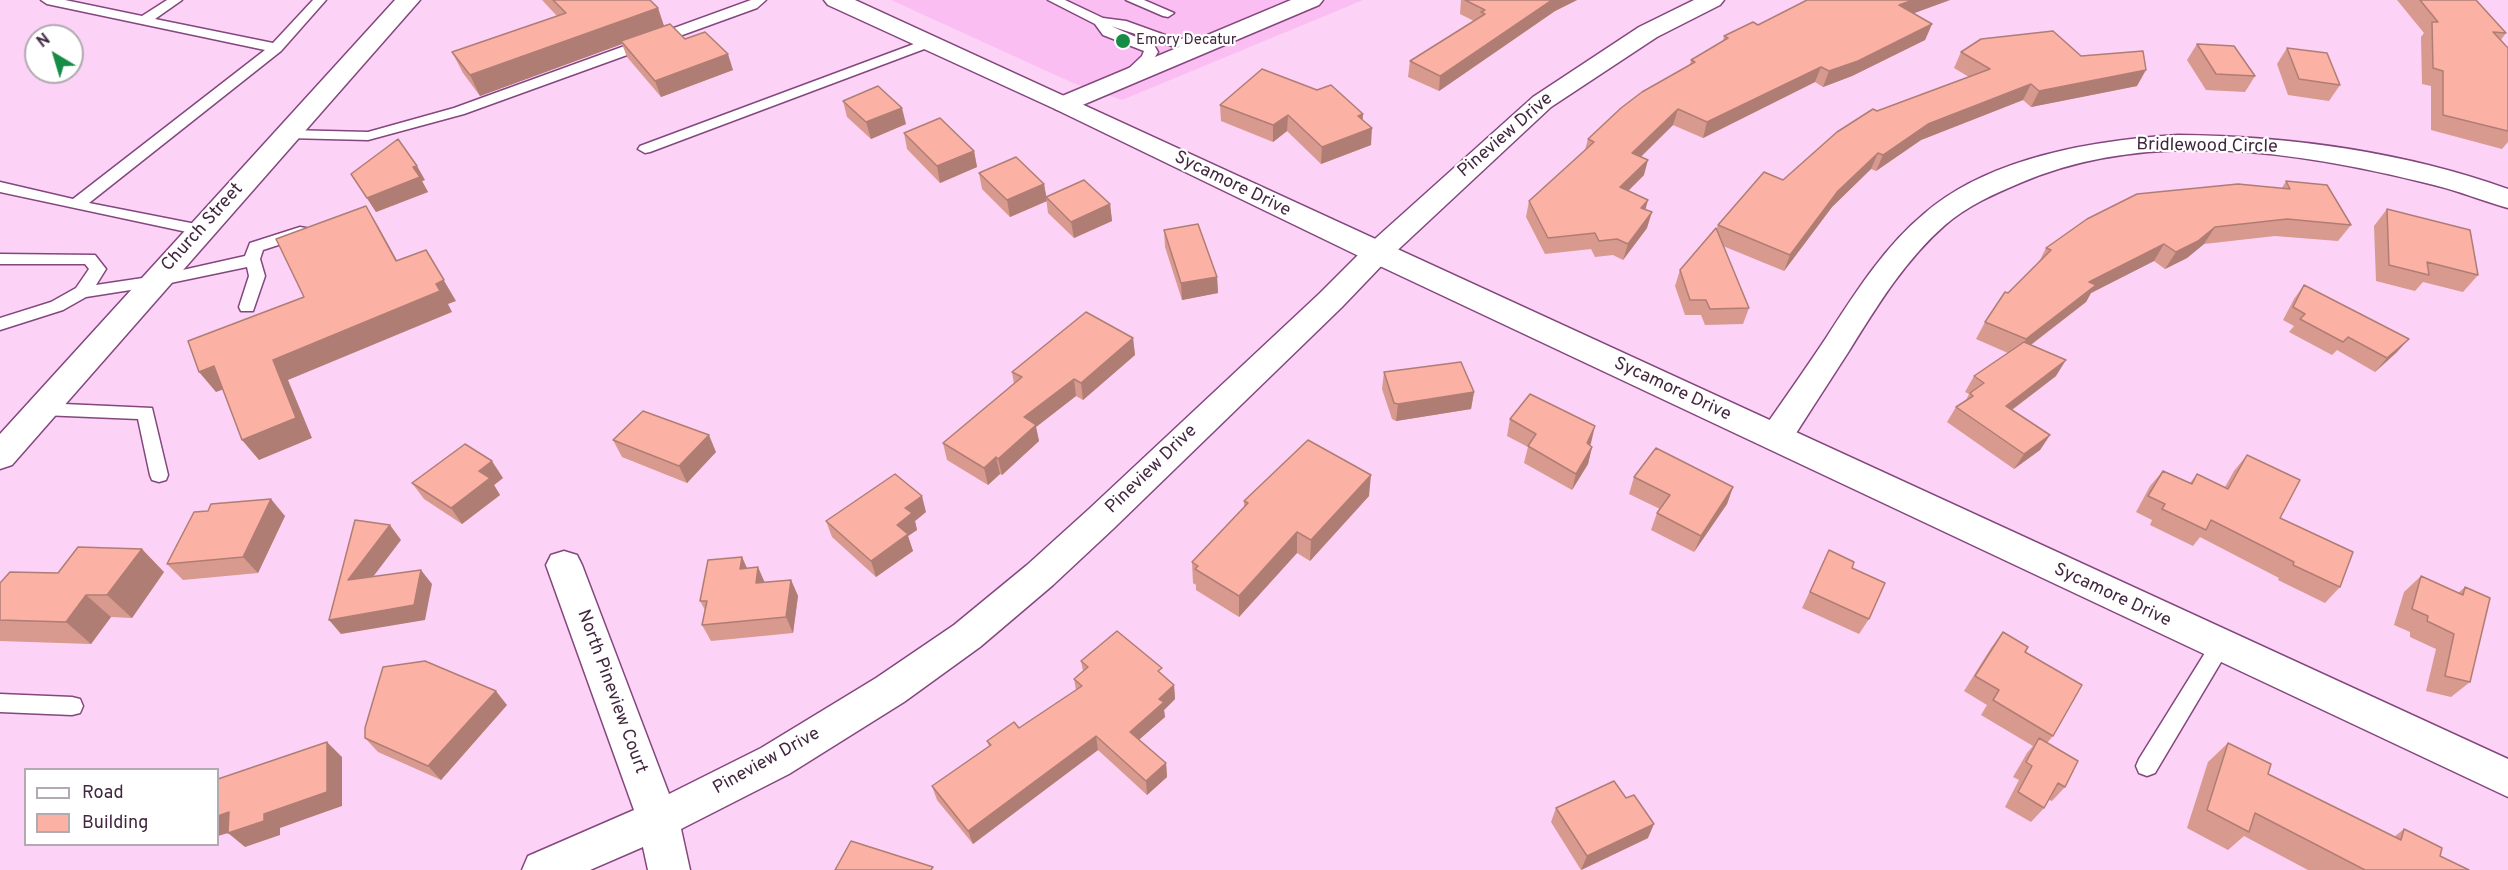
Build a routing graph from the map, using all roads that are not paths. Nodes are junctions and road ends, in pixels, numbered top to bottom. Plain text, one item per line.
1 (47, 0) edge
2 (176, 0) edge
3 (320, 0) edge
4 (408, 0) edge
5 (760, 0) edge
6 (836, 0) edge
7 (1054, 0) edge
8 (1132, 0) edge
9 (1311, 0) edge
10 (1712, 0) edge
11 (1167, 13) dead end
12 (144, 20) junction
13 (1100, 21) junction
14 (1214, 41) junction
15 (930, 42) junction
16 (276, 48) junction
17 (1127, 77) junction
18 (1064, 104) junction
19 (287, 134) junction
20 (645, 149) dead end
21 (0, 187) edge
22 (2508, 199) edge
23 (76, 205) junction
24 (316, 227) edge
25 (201, 230) junction
26 (1377, 254) junction
27 (0, 259) edge
28 (252, 261) junction
29 (156, 281) junction
30 (82, 292) junction
31 (247, 307) dead end
32 (0, 324) edge
33 (42, 409) junction
34 (1776, 437) junction
35 (0, 456) edge
36 (159, 475) dead end
37 (564, 565) dead end
38 (2220, 646) junction
39 (0, 703) edge
40 (72, 706) dead end
41 (2147, 766) dead end
42 (2508, 779) edge
43 (658, 820) junction
44 (543, 870) edge
45 (669, 870) edge

1 - 12 lane
2 - 12 lane
3 - 16 lane
4 - 19 street, Church Street
5 - 19 lane
6 - 15 street, Sycamore Drive
7 - 13 lane
8 - 11 lane
9 - 14 street
10 - 26 street, Pineview Drive
12 - 16 lane
13 - 14 lane
13 - 17 lane
14 - 17 street
15 - 18 street, Sycamore Drive
15 - 20 lane
16 - 23 lane
17 - 18 street
18 - 26 street, Sycamore Drive
19 - 25 street, Church Street
21 - 23 lane
22 - 34 street, Bridlewood Circle
23 - 25 lane
24 - 28 lane
25 - 29 street, Church Street
26 - 34 street, Sycamore Drive
26 - 43 street, Pineview Drive
27 - 30 lane
28 - 29 lane
28 - 31 lane
29 - 30 lane
29 - 33 street, Church Street
30 - 32 lane
33 - 35 street, Church Street
33 - 36 lane
34 - 38 street, Sycamore Drive
37 - 43 street, North Pineview Court
38 - 41 lane
38 - 42 street, Sycamore Drive
39 - 40 lane
43 - 44 street, Pineview Drive
43 - 45 street, North Pineview Court

